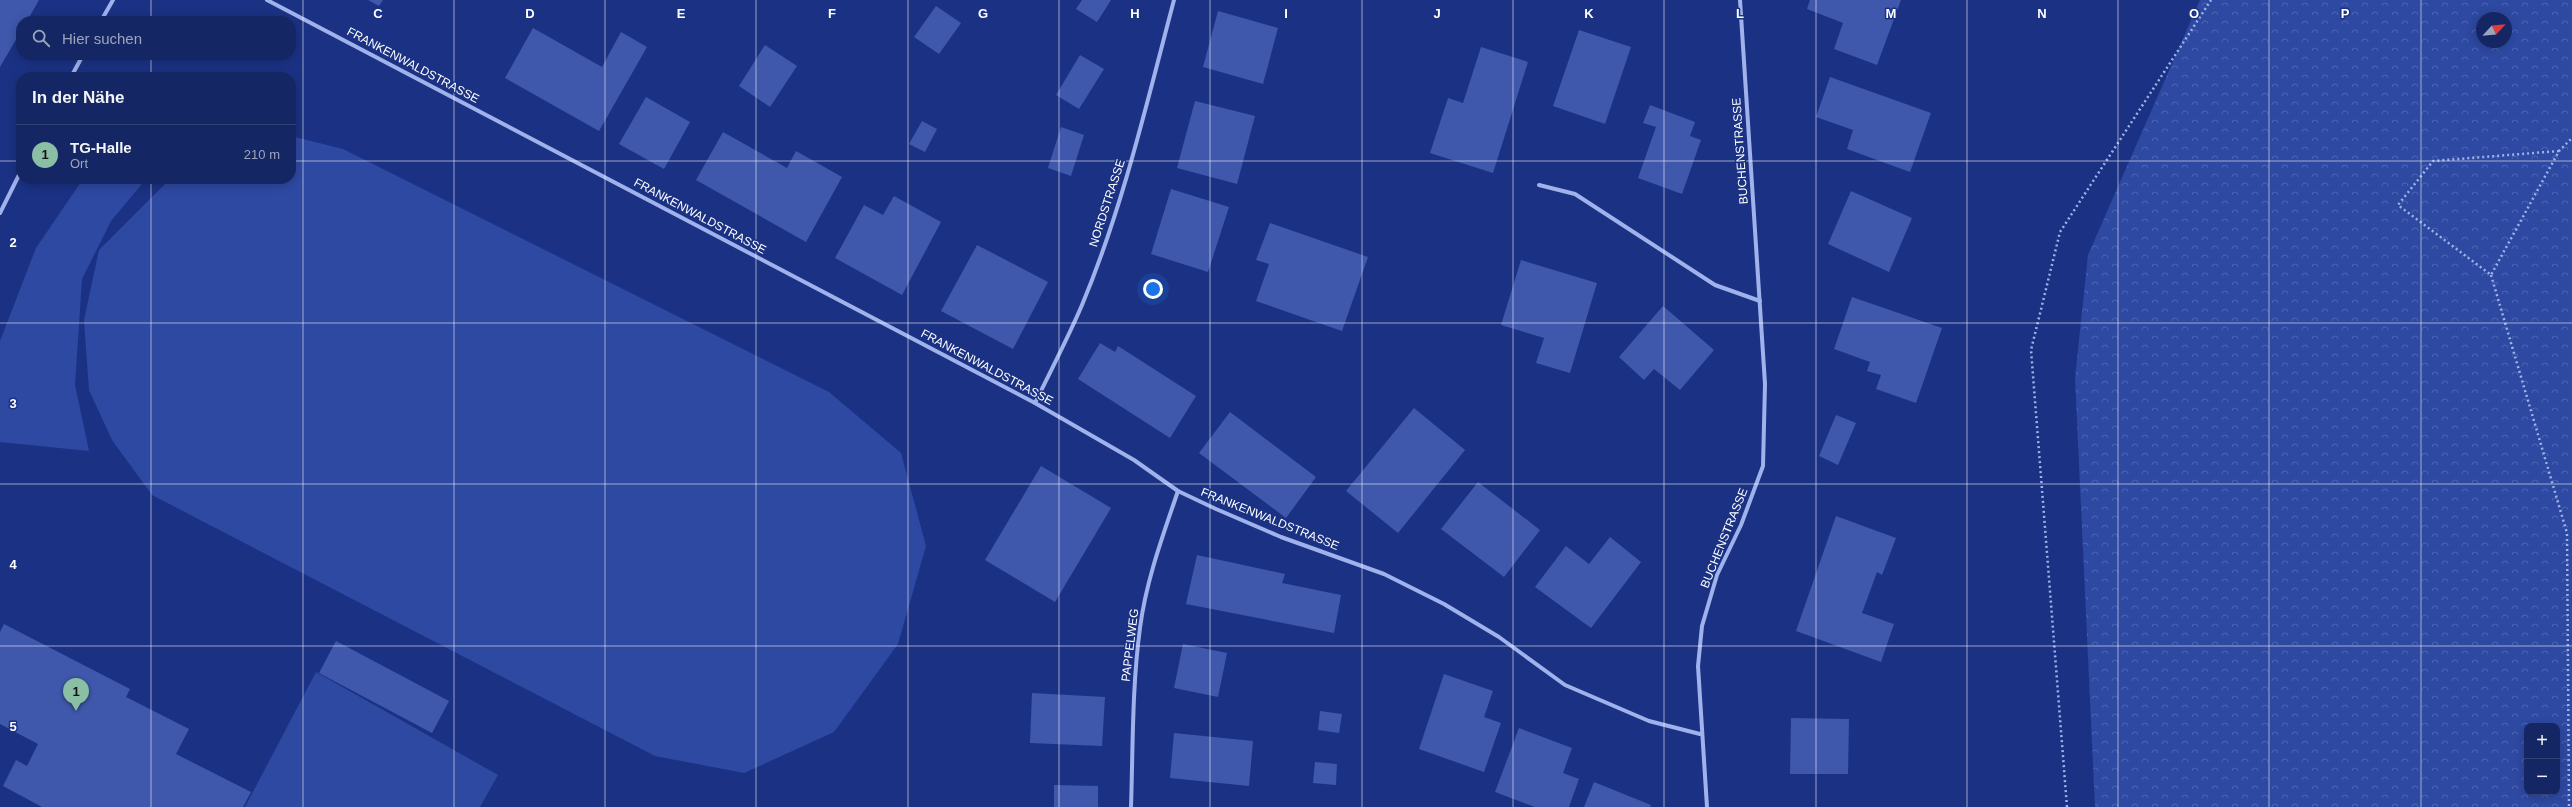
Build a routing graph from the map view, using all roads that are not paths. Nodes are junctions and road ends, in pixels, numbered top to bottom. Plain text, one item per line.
1 (113, 0) edge
2 (267, 0) edge
3 (1174, 0) edge
4 (1740, 0) edge
5 (104, 16) edge
6 (80, 60) edge
7 (74, 72) edge
8 (16, 181) edge
9 (1539, 185) dead end
10 (0, 213) edge
11 (1760, 301) junction
12 (1035, 403) junction
13 (1178, 490) junction
14 (1700, 734) junction
15 (1131, 807) edge
16 (1707, 807) edge

1 - 5 street
2 - 12 street, FRANKENWALDSTRASSE
3 - 12 street, NORDSTRASSE
4 - 11 street, BUCHENSTRASSE
6 - 7 street
8 - 10 street
9 - 11 street
11 - 14 street, BUCHENSTRASSE
12 - 13 street, FRANKENWALDSTRASSE
13 - 14 street, FRANKENWALDSTRASSE
13 - 15 street, PAPPELWEG
14 - 16 street, BUCHENSTRASSE

